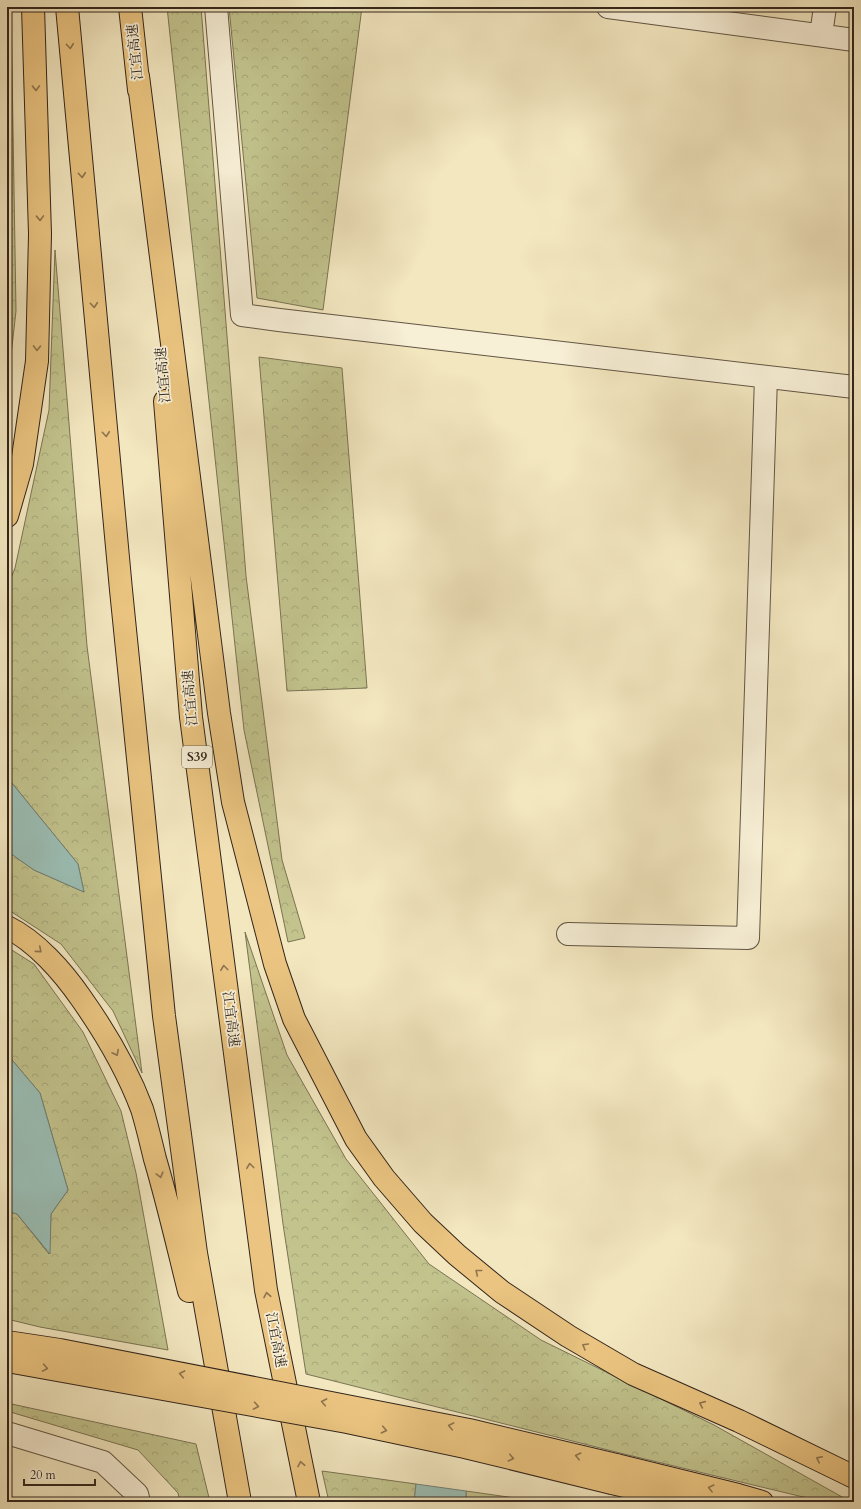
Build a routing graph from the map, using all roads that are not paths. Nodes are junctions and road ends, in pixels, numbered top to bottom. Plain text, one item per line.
1 (33, 7) edge
2 (67, 7) edge
3 (130, 7) edge
4 (216, 7) edge
5 (608, 7) edge
6 (825, 7) edge
7 (821, 35) junction
8 (854, 40) edge
9 (138, 76) junction
10 (766, 377) junction
11 (854, 387) edge
12 (7, 516) edge
13 (7, 927) edge
14 (568, 934) dead end
15 (7, 1342) edge
16 (7, 1361) edge
17 (7, 1433) edge
18 (614, 1474) junction
19 (234, 1476) junction
20 (854, 1477) edge
21 (139, 1502) edge
22 (240, 1502) edge
23 (308, 1502) edge
24 (694, 1502) edge
25 (762, 1502) edge

1 -> 12 highway
2 -> 19 highway
3 - 9 highway, 江宜高速 / S39
4 - 10 street
5 - 7 street
6 - 7 street
7 - 8 street
20 -> 9 highway
23 -> 9 highway, 江宜高速 / S39
10 - 11 street
10 - 14 street
13 -> 19 highway
18 -> 15 highway, bridge
16 -> 18 highway, bridge
17 - 21 street
18 - 24 highway
25 -> 18 highway
19 - 22 highway

